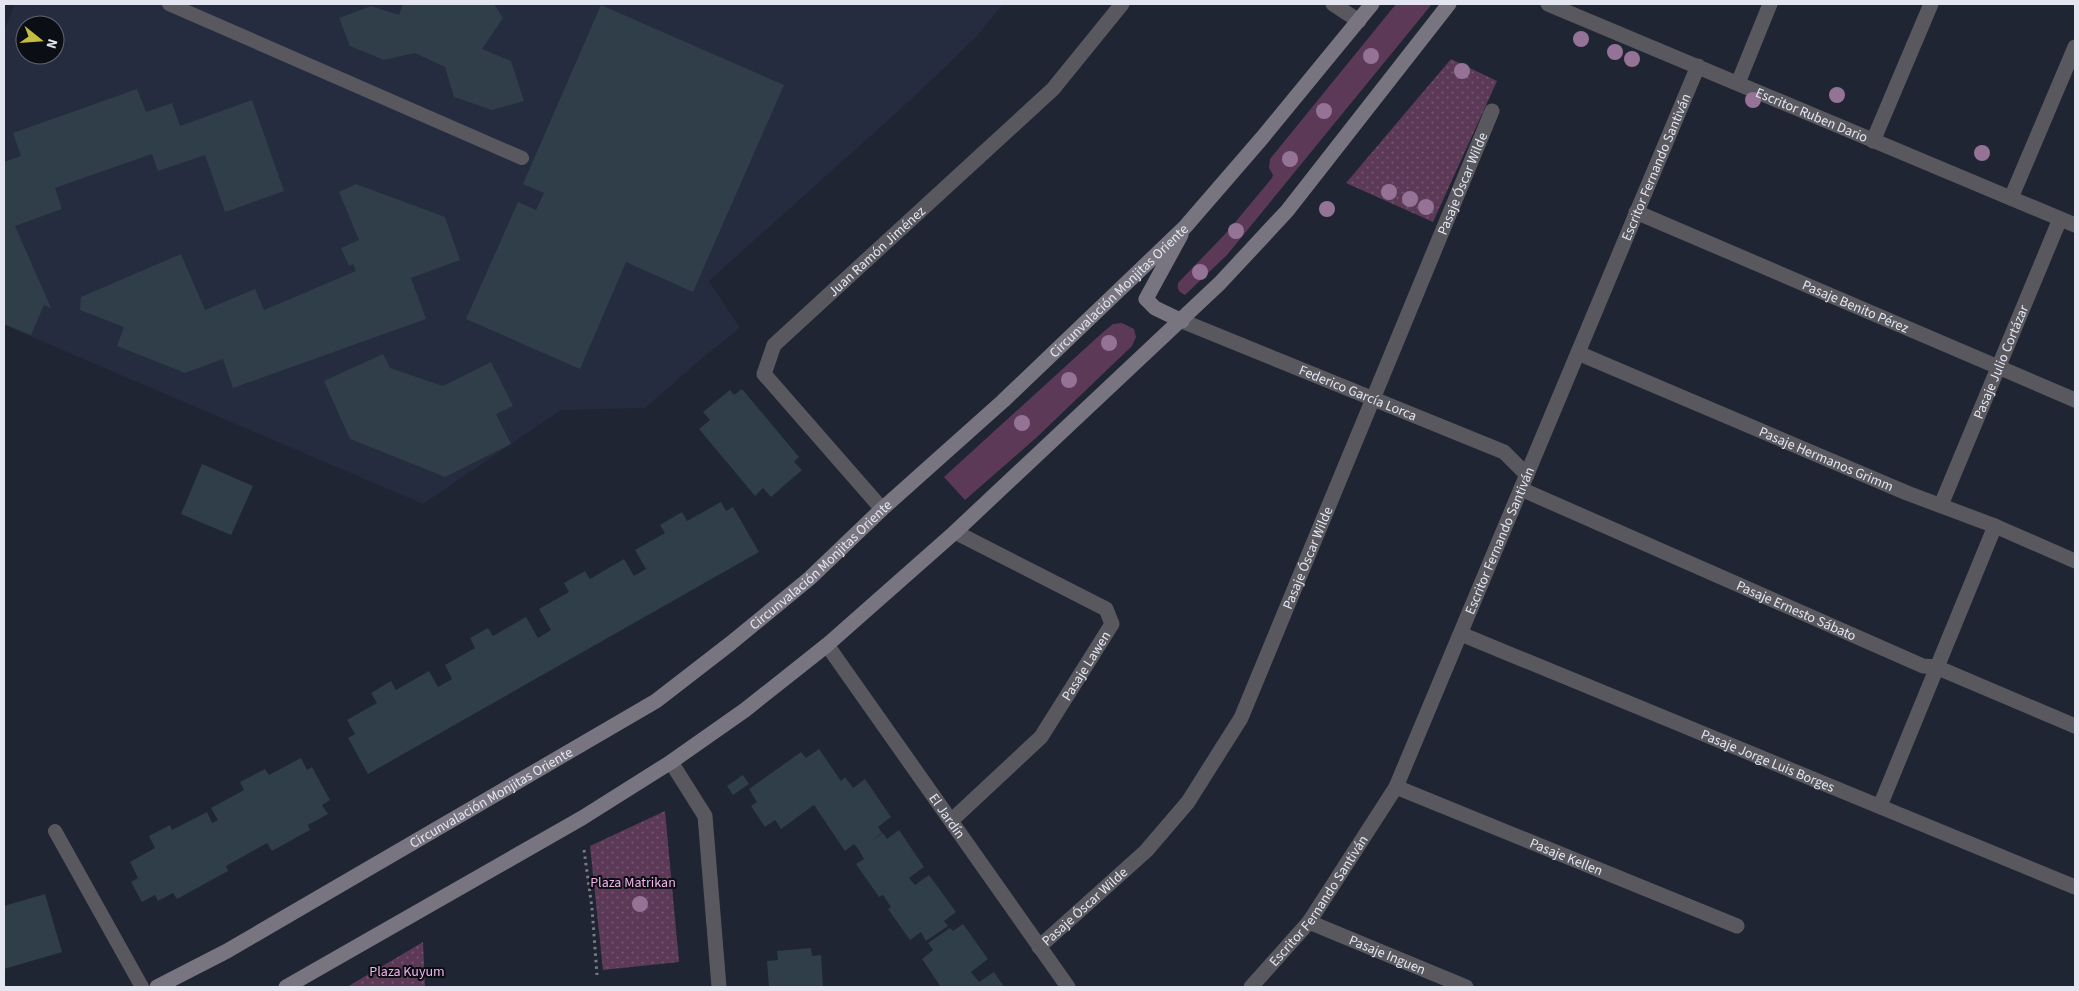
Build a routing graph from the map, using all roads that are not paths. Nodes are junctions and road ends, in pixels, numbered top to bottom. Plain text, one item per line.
1 (169, 4) edge
2 (1122, 4) edge
3 (1333, 4) edge
4 (1372, 4) edge
5 (1449, 4) edge
6 (1548, 4) edge
7 (1770, 4) edge
8 (1931, 4) edge
9 (1359, 21) junction
10 (2075, 47) edge
11 (1698, 66) junction
12 (1738, 83) junction
13 (1492, 112) dead end
14 (1874, 141) junction
15 (522, 158) dead end
16 (2011, 198) junction
17 (1636, 212) junction
18 (2060, 219) junction
19 (2075, 225) edge
20 (1185, 227) junction
21 (1182, 321) junction
22 (1578, 353) junction
23 (1999, 368) junction
24 (1374, 399) junction
25 (2075, 400) edge
26 (1524, 482) junction
27 (1940, 505) junction
28 (882, 509) junction
29 (1995, 526) junction
30 (954, 532) junction
31 (2075, 561) edge
32 (1460, 634) junction
33 (827, 645) junction
34 (1936, 667) junction
35 (2075, 726) edge
36 (671, 762) junction
37 (1396, 788) junction
38 (1880, 806) junction
39 (952, 820) junction
40 (55, 831) dead end
41 (2075, 888) edge
42 (1309, 922) junction
43 (1737, 926) dead end
44 (1039, 948) junction
45 (142, 987) edge
46 (157, 987) edge
47 (286, 987) edge
48 (719, 987) edge
49 (1068, 987) edge
50 (1251, 987) edge
51 (1466, 987) edge

1 - 15 lane
2 - 28 street, Juan Ramón Jiménez
3 - 9 street
4 - 9 street, Circunvalación Monjitas Oriente
5 - 21 street
6 - 11 street, Escritor Ruben Dario
7 - 12 street
8 - 14 street
9 - 20 street, Circunvalación Monjitas Oriente
10 - 16 street
11 - 12 street, Escritor Ruben Dario
11 - 17 street, Escritor Fernando Santiván
12 - 14 street, Escritor Ruben Dario
13 - 24 street, Pasaje Óscar Wilde
14 - 16 street, Escritor Ruben Dario
16 - 18 street, Escritor Ruben Dario
17 - 22 street, Escritor Fernando Santiván
17 - 23 street, Pasaje Benito Pérez
18 - 19 street, Escritor Ruben Dario
18 - 23 street, Pasaje Julio Cortázar
20 - 21 street
20 - 28 street, Circunvalación Monjitas Oriente
21 - 24 street, Federico García Lorca
21 - 30 street
22 - 26 street, Escritor Fernando Santiván
22 - 27 street, Pasaje Hermanos Grimm
23 - 25 street, Pasaje Benito Pérez
23 - 27 street, Pasaje Julio Cortázar
24 - 26 street, Federico García Lorca
24 - 44 street, Pasaje Óscar Wilde
26 - 32 street, Escritor Fernando Santiván
26 - 34 street, Pasaje Ernesto Sábato
27 - 29 street, Pasaje Hermanos Grimm
28 - 46 street, Circunvalación Monjitas Oriente
29 - 31 street, Pasaje Hermanos Grimm
29 - 34 street
30 - 33 street
30 - 39 street, Pasaje Lawen
32 - 37 street, Escritor Fernando Santiván
32 - 38 street, Pasaje Jorge Luis Borges
33 - 36 street
33 - 39 street, El Jardín
34 - 35 street, Pasaje Ernesto Sábato
34 - 38 street
36 - 47 street
36 - 48 street
37 - 42 street, Escritor Fernando Santiván
37 - 43 street, Pasaje Kellen
38 - 41 street, Pasaje Jorge Luis Borges
39 - 44 street, El Jardín
40 - 45 lane
42 - 50 street, Escritor Fernando Santiván
42 - 51 street, Pasaje Inguen
44 - 49 street, El Jardín

